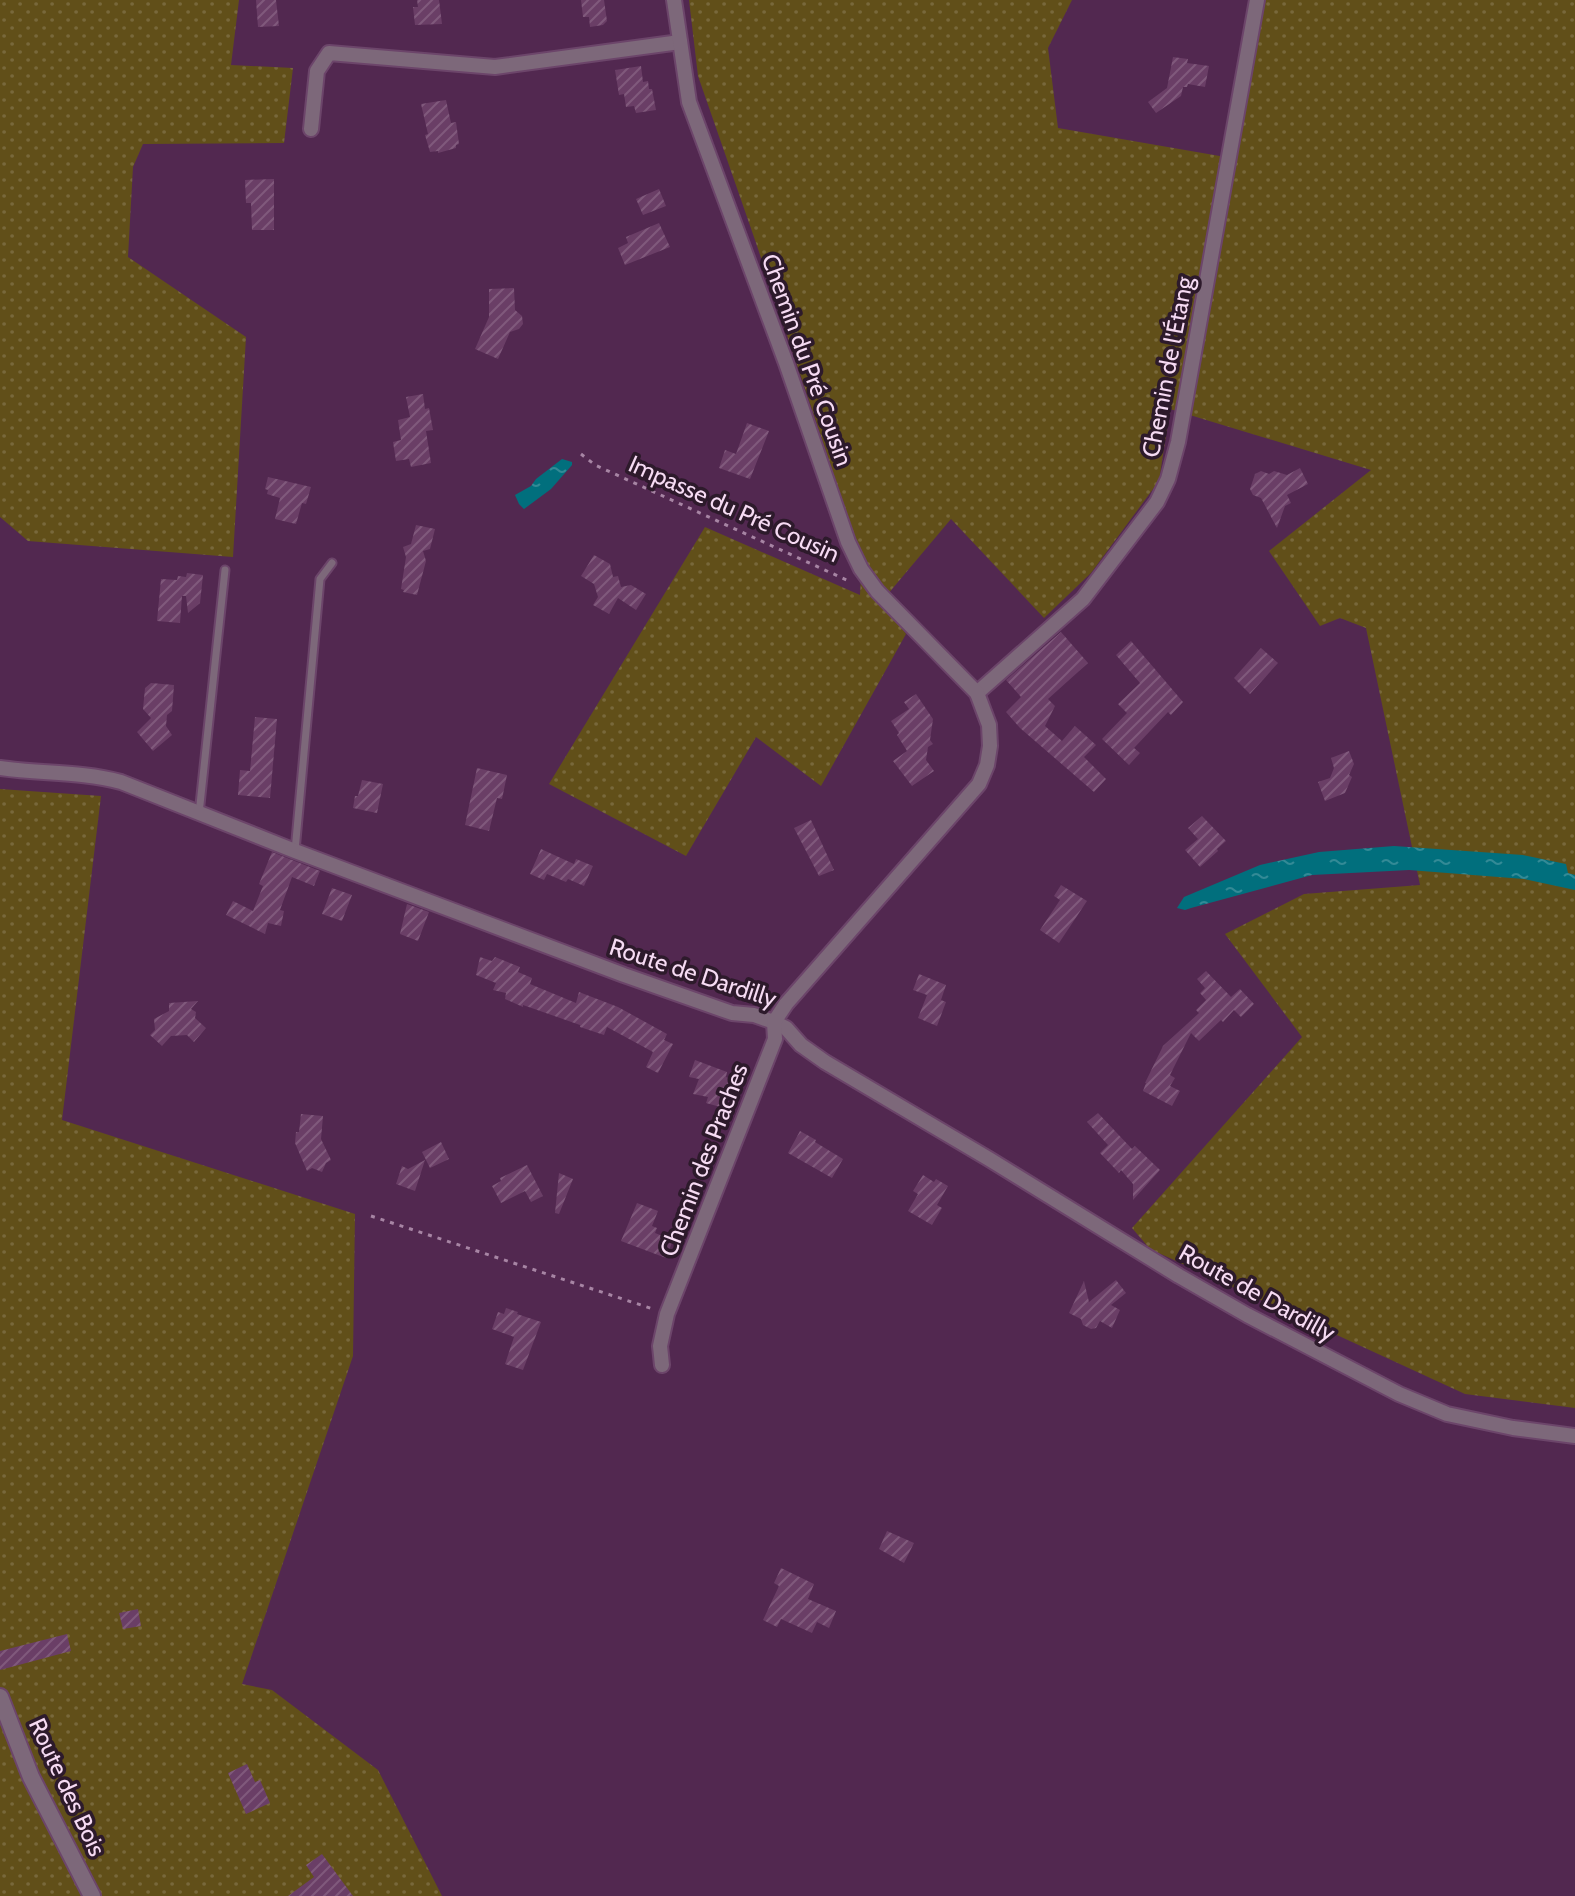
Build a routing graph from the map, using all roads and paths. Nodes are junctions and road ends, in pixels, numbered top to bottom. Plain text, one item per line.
1 (674, 0) edge
2 (1257, 0) edge
3 (680, 42) junction
4 (311, 129) dead end
5 (581, 454) dead end
6 (332, 563) dead end
7 (225, 570) dead end
8 (877, 591) junction
9 (977, 693) junction
10 (0, 768) edge
11 (199, 814) junction
12 (295, 851) junction
13 (774, 1022) junction
14 (371, 1216) dead end
15 (667, 1314) junction
16 (662, 1365) dead end
17 (1575, 1436) edge
18 (0, 1697) edge
19 (92, 1896) edge

1 - 3 street, Chemin du Pré Cousin
2 - 9 street, Chemin de l'Étang
3 - 4 street
3 - 8 street, Chemin du Pré Cousin
5 - 8 path, Impasse du Pré Cousin
6 - 12 lane
7 - 11 lane
8 - 9 street, Chemin du Pré Cousin
9 - 13 street
10 - 11 street, Route de Dardilly
11 - 12 street, Route de Dardilly
12 - 13 street, Route de Dardilly
13 - 15 street, Chemin des Praches
13 - 17 street, Route de Dardilly
14 - 15 path
15 - 16 street, Chemin des Praches
18 - 19 street, Route des Bois

